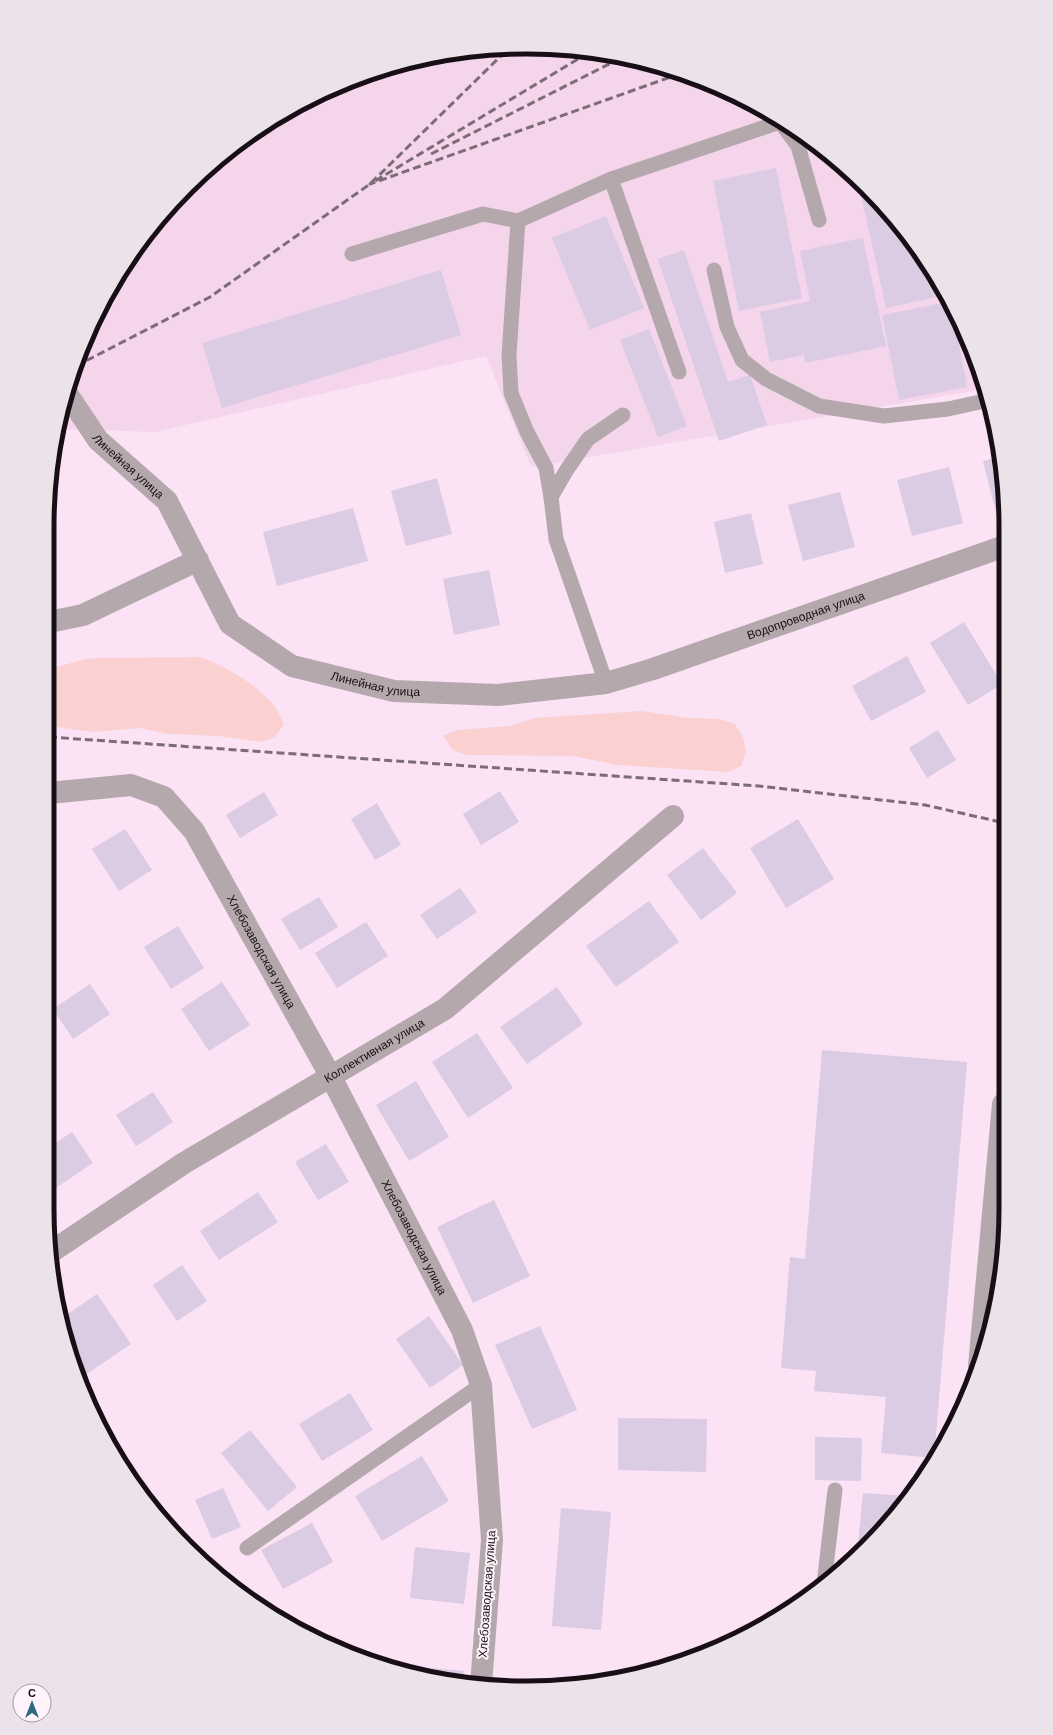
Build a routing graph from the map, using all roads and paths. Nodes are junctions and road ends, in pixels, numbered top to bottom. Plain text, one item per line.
1 (774, 124) edge
2 (789, 134) edge
3 (611, 179) junction
4 (819, 220) dead end
5 (518, 221) junction
6 (352, 254) dead end
7 (714, 270) dead end
8 (678, 372) dead end
9 (71, 399) edge
10 (982, 401) edge
11 (623, 415) dead end
12 (552, 497) junction
13 (999, 548) edge
14 (198, 560) junction
15 (54, 621) edge
16 (606, 683) junction
17 (54, 793) edge
18 (673, 816) dead end
19 (331, 1078) junction
20 (999, 1148) edge
21 (56, 1249) edge
22 (982, 1335) edge
23 (481, 1385) junction
24 (835, 1490) dead end
25 (247, 1548) dead end
26 (825, 1574) edge
27 (481, 1679) edge

1 - 3 lane
2 - 4 lane
3 - 5 lane
3 - 8 lane
5 - 6 lane
5 - 12 lane
7 - 10 lane
9 - 14 street, Линейная улица
11 - 12 lane
12 - 16 lane
13 - 16 street, Водопроводная улица
14 - 15 street
14 - 16 street, Линейная улица
17 - 19 street, Хлебозаводская улица
18 - 19 street, Коллективная улица
19 - 21 street, Коллективная улица
19 - 23 street, Хлебозаводская улица
20 - 22 street
23 - 25 lane
23 - 27 street, Хлебозаводская улица
24 - 26 lane

